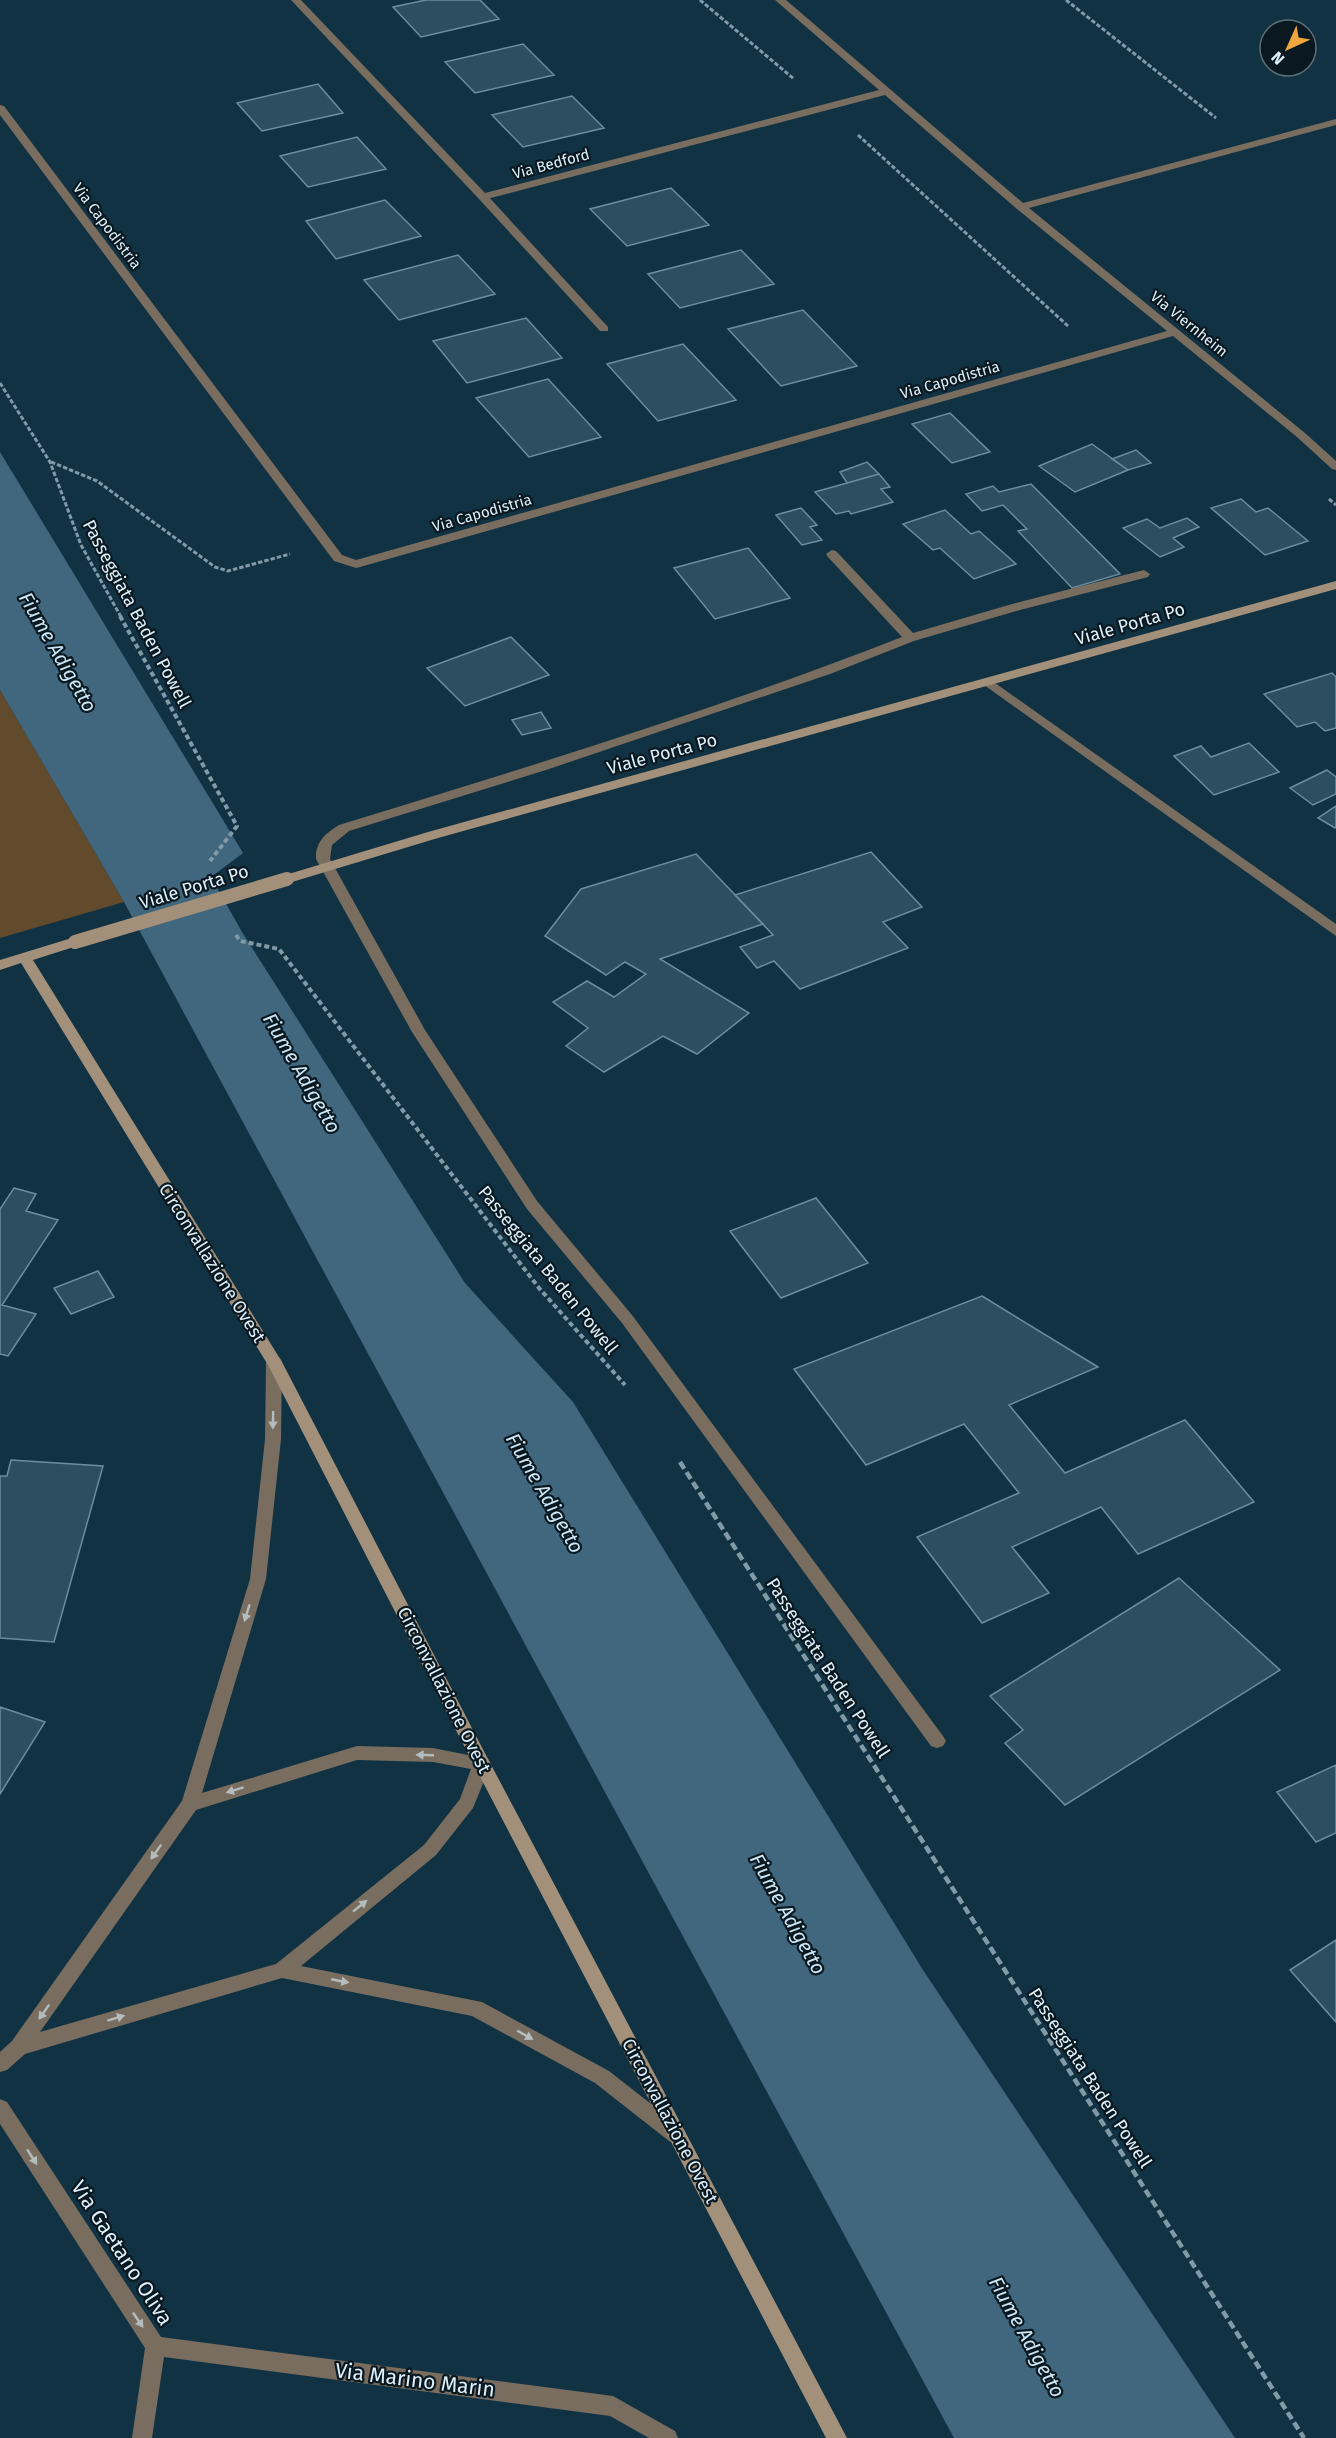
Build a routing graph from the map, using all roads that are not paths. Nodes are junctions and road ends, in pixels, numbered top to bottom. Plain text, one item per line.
1 (296, 0) edge
2 (780, 0) edge
3 (888, 91) junction
4 (0, 108) edge
5 (1336, 122) edge
6 (483, 197) junction
7 (1021, 207) junction
8 (604, 329) dead end
9 (1176, 332) junction
10 (1336, 467) edge
11 (832, 554) dead end
12 (1144, 574) dead end
13 (1336, 585) edge
14 (910, 638) junction
15 (988, 682) junction
16 (325, 866) junction
17 (1336, 931) edge
18 (25, 957) junction
19 (0, 965) edge
20 (274, 1362) junction
21 (937, 1742) dead end
22 (482, 1764) junction
23 (190, 1804) junction
24 (282, 1970) junction
25 (19, 2047) junction
26 (0, 2064) edge
27 (0, 2108) edge
28 (677, 2135) junction
29 (155, 2346) junction
30 (142, 2438) edge
31 (668, 2438) edge
32 (837, 2438) edge

1 - 6 street
2 - 3 street, Via Viernheim
3 - 6 street, Via Bedford
3 - 7 street, Via Viernheim
4 - 9 street, Via Capodistria
5 - 7 street
6 - 8 street
7 - 9 street, Via Viernheim
9 - 10 street, Via Viernheim
11 - 14 street
12 - 14 street
13 - 15 main road, Viale Porta Po
14 - 16 street
15 - 16 main road, Viale Porta Po
15 - 17 street
16 - 18 main road, Viale Porta Po, bridge
16 - 21 street
18 - 19 main road, Viale Porta Po
18 - 20 main road, Circonvallazione Ovest
20 - 22 main road, Circonvallazione Ovest
20 -> 23 street
22 -> 23 street
24 -> 22 street
22 - 28 main road, Circonvallazione Ovest
23 -> 25 street
25 -> 24 street
24 -> 28 street
25 - 26 street
27 -> 29 street, Via Gaetano Oliva
28 - 32 main road, Circonvallazione Ovest
29 - 30 street, Via Gaetano Oliva
29 - 31 street, Via Marino Marin

